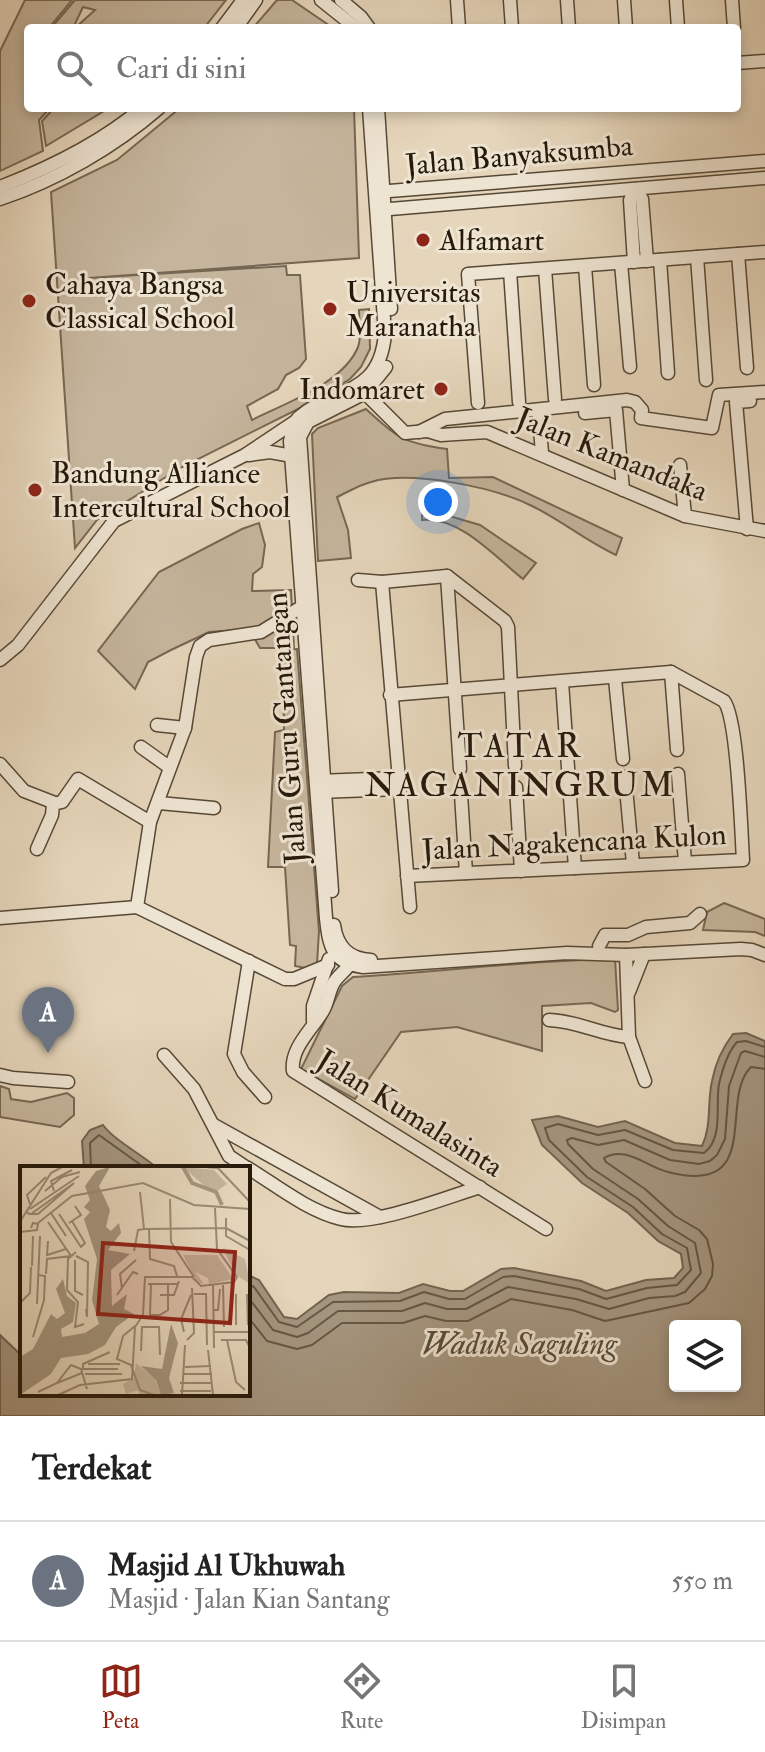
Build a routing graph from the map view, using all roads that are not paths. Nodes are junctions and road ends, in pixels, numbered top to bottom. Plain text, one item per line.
1 (243, 0) edge
2 (256, 0) edge
3 (321, 0) edge
4 (341, 0) edge
5 (457, 0) edge
6 (510, 0) edge
7 (567, 0) edge
8 (624, 0) edge
9 (676, 0) edge
10 (732, 0) edge
11 (225, 24) edge
12 (239, 24) edge
13 (351, 24) edge
14 (366, 24) edge
15 (459, 24) edge
16 (512, 24) edge
17 (569, 24) edge
18 (626, 24) edge
19 (678, 24) edge
20 (734, 24) edge
21 (765, 61) edge
22 (741, 63) edge
23 (137, 112) edge
24 (154, 112) edge
25 (369, 112) edge
26 (378, 112) edge
27 (765, 161) edge
28 (765, 178) edge
29 (0, 187) edge
30 (636, 189) junction
31 (379, 192) junction
32 (0, 199) edge
33 (380, 210) junction
34 (765, 252) edge
35 (738, 254) junction
36 (697, 257) junction
37 (640, 261) junction
38 (585, 266) junction
39 (545, 269) junction
40 (510, 271) junction
41 (630, 367) dead end
42 (747, 368) dead end
43 (668, 373) dead end
44 (706, 380) dead end
45 (594, 385) dead end
46 (361, 390) junction
47 (765, 392) edge
48 (555, 399) dead end
49 (765, 400) edge
50 (519, 402) dead end
51 (478, 403) dead end
52 (539, 417) junction
53 (298, 418) junction
54 (467, 424) junction
55 (424, 432) junction
56 (487, 432) junction
57 (542, 453) junction
58 (245, 455) junction
59 (296, 457) junction
60 (680, 465) dead end
61 (623, 490) junction
62 (685, 516) junction
63 (747, 529) junction
64 (765, 531) edge
65 (447, 576) junction
66 (358, 580) dead end
67 (382, 582) junction
68 (303, 606) junction
69 (0, 660) edge
70 (671, 672) junction
71 (615, 679) junction
72 (562, 682) junction
73 (510, 686) junction
74 (454, 690) junction
75 (390, 695) junction
76 (157, 725) dead end
77 (185, 728) junction
78 (141, 747) dead end
79 (677, 750) dead end
80 (623, 759) dead end
81 (0, 764) edge
82 (515, 766) dead end
83 (169, 767) junction
84 (460, 769) dead end
85 (678, 774) dead end
86 (625, 777) dead end
87 (399, 783) junction
88 (321, 786) junction
89 (516, 787) dead end
90 (461, 794) dead end
91 (55, 803) junction
92 (159, 803) junction
93 (214, 808) dead end
94 (150, 822) junction
95 (37, 849) dead end
96 (685, 862) junction
97 (633, 864) junction
98 (575, 868) junction
99 (521, 871) junction
100 (466, 873) junction
101 (407, 876) junction
102 (137, 907) junction
103 (410, 907) dead end
104 (700, 914) dead end
105 (0, 918) edge
106 (334, 941) junction
107 (599, 946) junction
108 (765, 946) edge
109 (644, 954) junction
110 (626, 955) junction
111 (765, 955) edge
112 (249, 961) junction
113 (352, 961) junction
114 (328, 965) junction
115 (628, 994) junction
116 (549, 1020) dead end
117 (313, 1021) junction
118 (629, 1037) junction
119 (164, 1055) dead end
120 (0, 1075) edge
121 (645, 1081) dead end
122 (68, 1082) dead end
123 (265, 1097) dead end
124 (214, 1125) junction
125 (245, 1166) edge
126 (250, 1169) edge
127 (480, 1187) junction
128 (380, 1217) junction
129 (546, 1229) dead end

1 - 11 street
2 - 12 street
3 - 13 street
4 - 14 street
5 - 15 street
6 - 16 street
7 - 17 street
8 - 18 street
9 - 19 street
10 - 20 street
21 - 22 street
23 - 29 street
24 - 32 street
25 - 31 street, Jalan Guru Gantangan
26 - 31 street, Jalan Guru Gantangan
27 - 31 street, Jalan Banyaksumba
28 - 30 street, Jalan Banyaksumba
30 - 33 street, Jalan Banyaksumba
30 - 37 street
31 - 33 street, Jalan Guru Gantangan
33 - 46 street, Jalan Guru Gantangan
34 - 35 street
35 - 36 street
35 - 42 street
36 - 37 street
36 - 44 street
37 - 38 street
37 - 41 street
37 - 43 street
38 - 39 street
38 - 45 street
39 - 40 street
39 - 48 street
40 - 50 street
40 - 51 street
46 - 53 street, Jalan Guru Gantangan
46 - 55 street, Jalan Kamandaka
46 - 59 street, Jalan Guru Gantangan
47 - 55 street
49 - 63 street
52 - 54 street
52 - 57 street
52 - 61 street
53 - 58 street
53 - 59 street, Jalan Guru Gantangan
54 - 55 street, Jalan Kamandaka
54 - 56 street, Jalan Kamandaka
55 - 56 street, Jalan Kamandaka
56 - 57 street, Jalan Kamandaka
57 - 61 street, Jalan Kamandaka
58 - 59 street
58 - 69 street
59 - 68 street, Jalan Guru Gantangan
59 - 88 street, Jalan Guru Gantangan
60 - 62 street
61 - 62 street, Jalan Kamandaka
62 - 63 street, Jalan Kamandaka
63 - 64 street, Jalan Kamandaka
65 - 67 street
65 - 73 street
65 - 74 street
66 - 67 street
67 - 75 street
68 - 77 street
68 - 88 street, Jalan Guru Gantangan
70 - 71 street
70 - 79 street
70 - 96 street, Jalan Nagakencana Kulon
71 - 72 street
71 - 80 street
72 - 73 street
72 - 98 street
73 - 74 street
73 - 82 street
74 - 75 street
74 - 84 street
75 - 87 street
76 - 77 street
77 - 83 street
78 - 83 street
81 - 91 street
83 - 92 street
85 - 96 street
86 - 97 street
87 - 88 street
87 - 101 street
88 - 106 street, Jalan Guru Gantangan
89 - 99 street
90 - 100 street
91 - 94 street
91 - 95 street
92 - 93 street
92 - 94 street
94 - 102 street
96 - 97 street, Jalan Nagakencana Kulon
97 - 98 street, Jalan Nagakencana Kulon
98 - 99 street, Jalan Nagakencana Kulon
99 - 100 street, Jalan Nagakencana Kulon
100 - 101 street, Jalan Nagakencana Kulon
101 - 103 street
102 - 105 street
102 - 112 street
104 - 107 street
106 - 113 street
106 - 114 street, Jalan Guru Gantangan
107 - 108 street
107 - 113 street
109 - 110 street
109 - 111 street
109 - 115 street
110 - 113 street
110 - 115 street
112 - 114 street
112 - 123 street
113 - 117 street
114 - 117 street, Jalan Guru Gantangan
115 - 118 street
116 - 118 street
117 - 127 street, Jalan Kumalasinta
118 - 121 street
119 - 124 street
120 - 122 street
124 - 125 street
124 - 128 street
126 - 128 street
127 - 128 street
127 - 129 street, Jalan Kumalasinta

